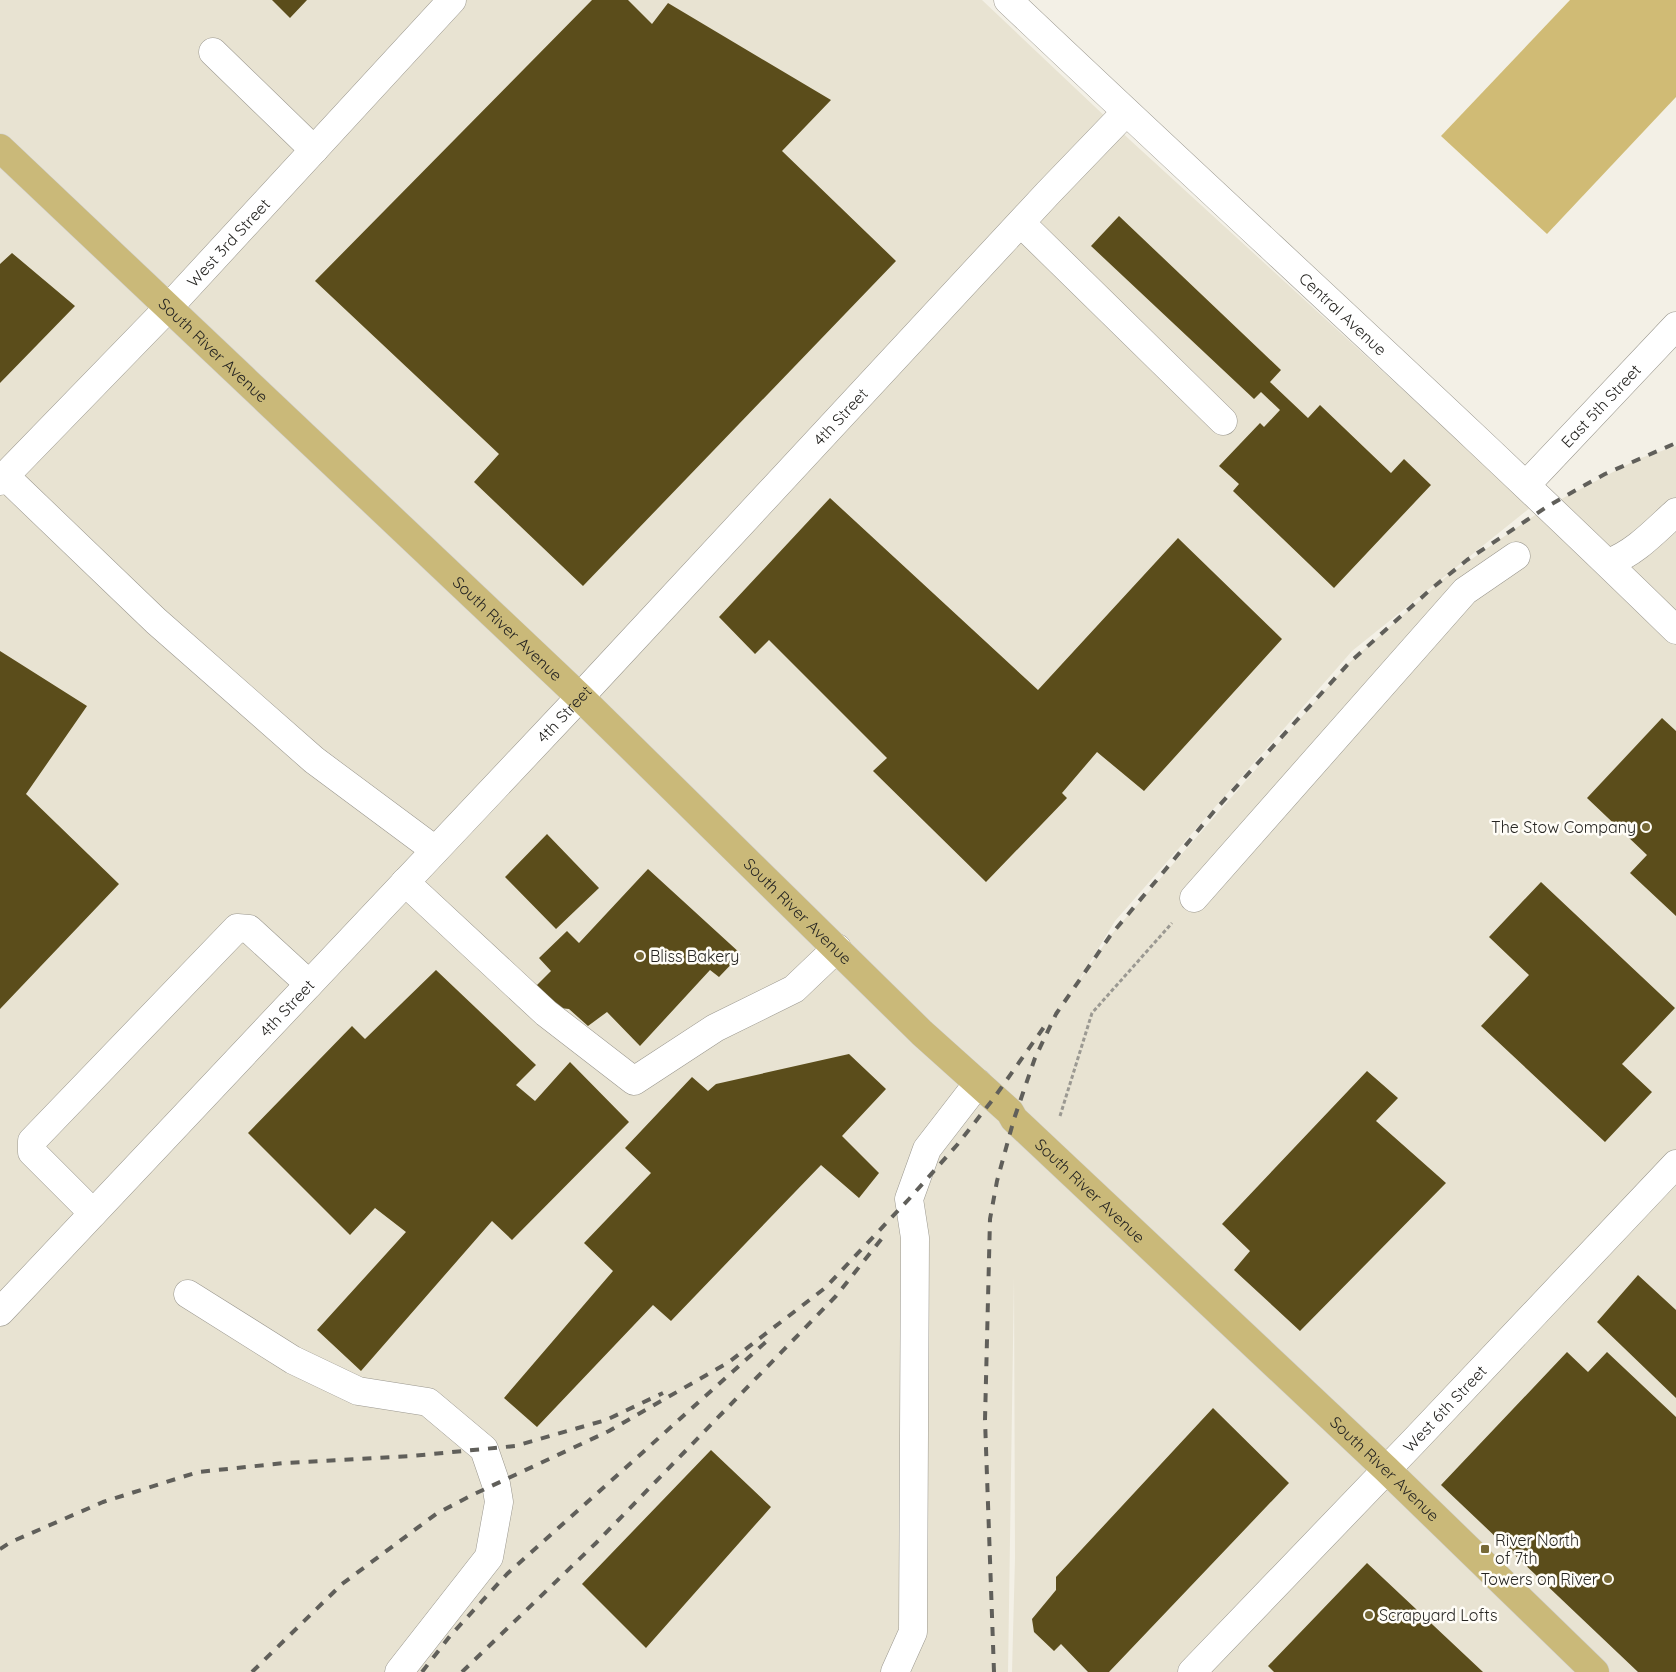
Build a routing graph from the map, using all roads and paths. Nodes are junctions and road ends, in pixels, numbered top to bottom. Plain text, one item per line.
1 (452, 0) edge
2 (1008, 0) edge
3 (212, 52) dead end
4 (1126, 112) junction
5 (0, 148) edge
6 (314, 150) junction
7 (1021, 223) junction
8 (169, 307) junction
9 (1676, 326) edge
10 (1223, 421) dead end
11 (2, 479) edge
12 (1526, 485) junction
13 (1672, 524) edge
14 (1516, 556) dead end
15 (1608, 563) junction
16 (1676, 630) edge
17 (580, 697) junction
18 (435, 850) junction
19 (405, 882) junction
20 (1194, 898) joint
21 (837, 948) junction
22 (309, 984) junction
23 (978, 1083) junction
24 (1049, 1150) junction
25 (1676, 1164) edge
26 (93, 1213) junction
27 (188, 1294) dead end
28 (0, 1312) edge
29 (1386, 1469) junction
30 (399, 1672) edge
31 (895, 1672) edge
32 (1192, 1672) edge
33 (1595, 1672) edge

1 - 6 street, West 3rd Street
2 - 4 street, Central Avenue
3 - 6 street
4 - 7 street, 4th Street
4 - 12 street, Central Avenue
5 - 8 main road, South River Avenue
6 - 8 street, West 3rd Street
7 - 10 street
7 - 17 street, 4th Street
8 - 11 street, West 3rd Street
8 - 17 main road, South River Avenue
9 - 12 street, East 5th Street
11 - 18 street
12 - 15 street, Central Avenue
13 - 15 street
14 - 20 street
15 - 16 street, Central Avenue
17 - 18 street, 4th Street
17 - 21 main road, South River Avenue
18 - 19 street, 4th Street
19 - 21 street
19 - 22 street, 4th Street
20 - 24 path
21 - 23 main road, South River Avenue
22 - 26 street, 4th Street
22 - 26 street
23 - 24 main road, South River Avenue
23 - 31 street
24 - 29 main road, South River Avenue
25 - 29 street, West 6th Street
26 - 28 street, 4th Street
27 - 30 street
29 - 32 street, West 6th Street
29 - 33 main road, South River Avenue

